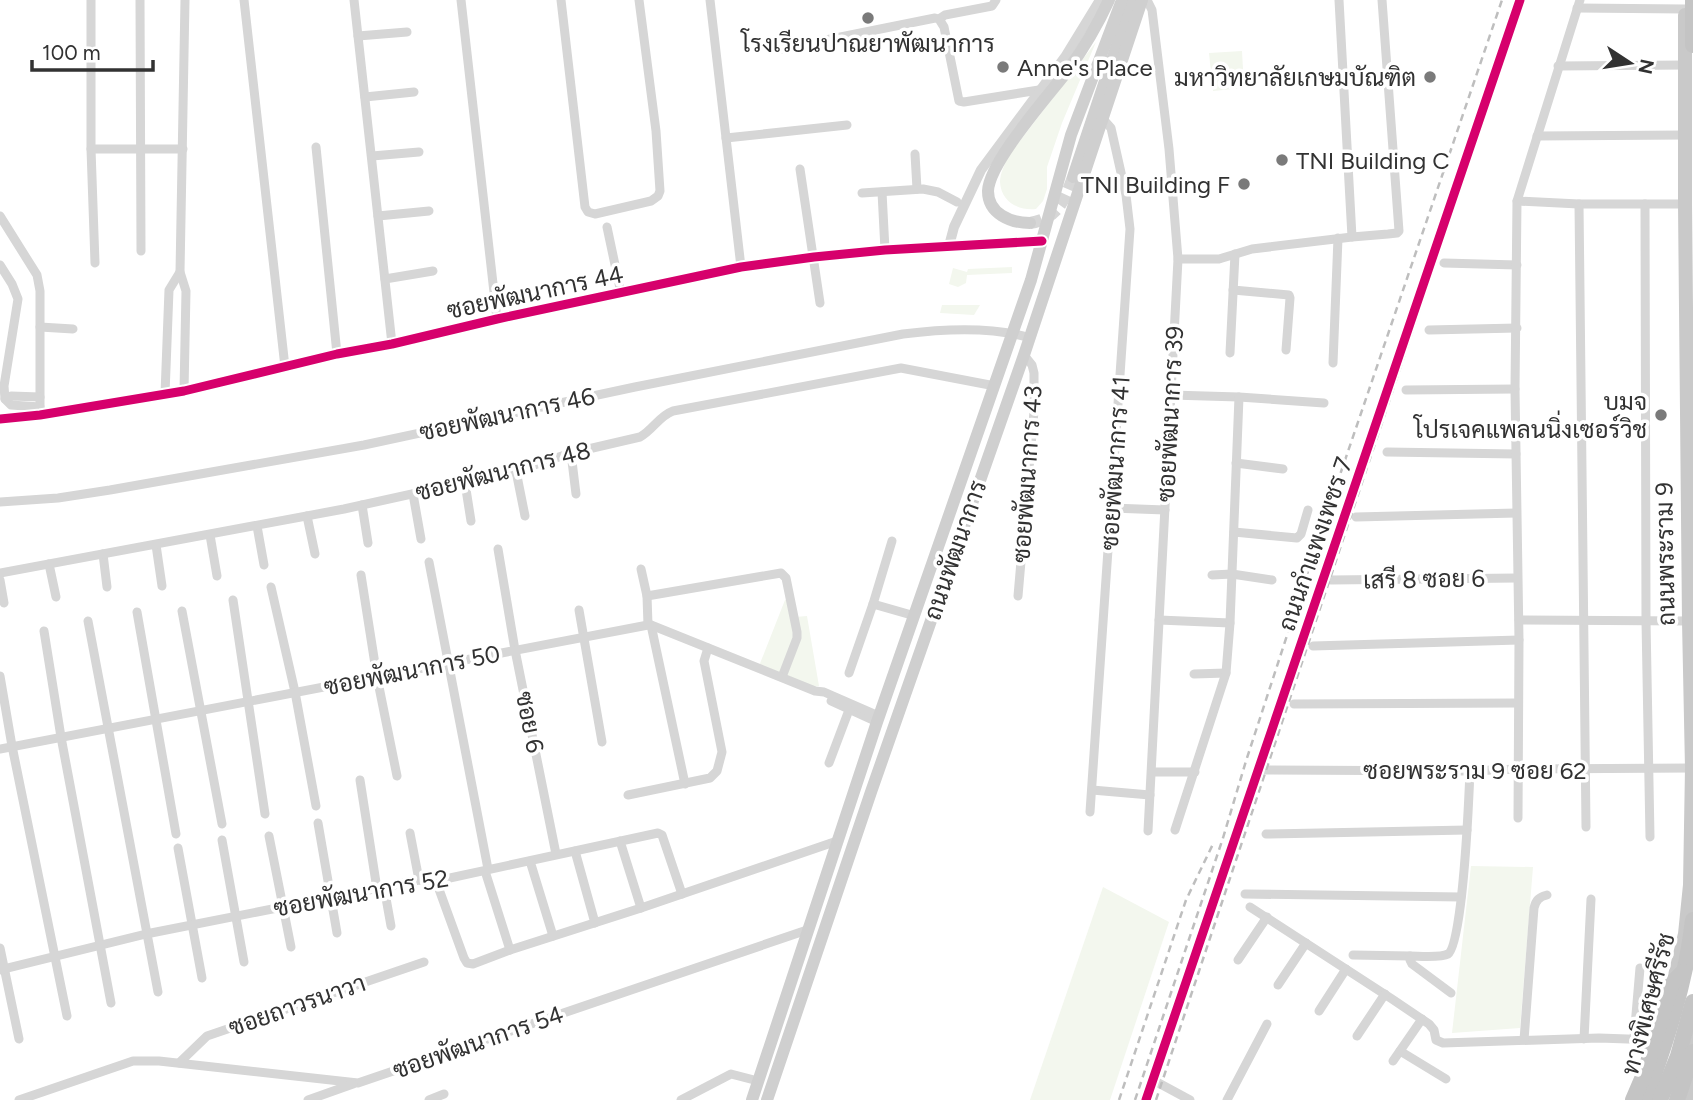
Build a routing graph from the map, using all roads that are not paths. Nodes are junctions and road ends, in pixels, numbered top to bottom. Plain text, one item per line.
1 (91, 0) edge
2 (139, 0) edge
3 (185, 0) edge
4 (244, 0) edge
5 (354, 0) edge
6 (461, 0) edge
7 (561, 0) edge
8 (639, 0) edge
9 (710, 0) edge
10 (996, 0) edge
11 (1100, 0) edge
12 (1109, 0) edge
13 (1122, 0) edge
14 (1132, 0) edge
15 (1144, 0) edge
16 (1339, 0) edge
17 (1382, 0) edge
18 (1520, 0) edge
19 (1688, 3) edge
20 (1579, 4) edge
21 (939, 19) junction
22 (407, 32) dead end
23 (358, 36) junction
24 (1693, 46) edge
25 (781, 49) dead end
26 (1685, 65) junction
27 (1558, 66) junction
28 (1039, 90) junction
29 (414, 92) dead end
30 (365, 97) junction
31 (1103, 119) junction
32 (847, 124) dead end
33 (1685, 135) junction
34 (1537, 136) junction
35 (726, 138) junction
36 (316, 148) dead end
37 (91, 149) junction
38 (140, 149) junction
39 (183, 149) junction
40 (419, 152) dead end
41 (915, 154) dead end
42 (372, 156) junction
43 (800, 169) dead end
44 (1073, 177) tunnel mouth
45 (917, 189) junction
46 (882, 192) junction
47 (862, 194) dead end
48 (1517, 201) junction
49 (957, 202) dead end
50 (1579, 204) junction
51 (1645, 204) junction
52 (1685, 204) junction
53 (429, 211) dead end
54 (0, 216) edge
55 (378, 216) junction
56 (1030, 223) dead end
57 (607, 227) dead end
58 (1352, 237) junction
59 (1338, 238) junction
60 (1042, 241) junction
61 (949, 246) junction
62 (885, 250) junction
63 (141, 251) dead end
64 (1235, 254) junction
65 (814, 257) junction
66 (1178, 259) junction
67 (95, 263) dead end
68 (1444, 263) dead end
69 (0, 265) edge
70 (1517, 265) junction
71 (741, 267) junction
72 (433, 271) dead end
73 (180, 272) junction
74 (385, 279) junction
75 (1233, 290) junction
76 (621, 293) junction
77 (820, 303) dead end
78 (497, 319) junction
79 (40, 327) junction
80 (1517, 328) junction
81 (73, 329) dead end
82 (1429, 330) dead end
83 (1014, 333) junction
84 (1030, 338) junction
85 (393, 344) junction
86 (1286, 350) dead end
87 (1230, 353) dead end
88 (337, 354) junction
89 (1024, 355) junction
90 (1333, 363) dead end
91 (285, 367) junction
92 (995, 386) junction
93 (1515, 389) junction
94 (1406, 390) dead end
95 (184, 391) junction
96 (165, 394) junction
97 (1171, 395) junction
98 (1239, 397) junction
99 (1324, 403) dead end
100 (40, 406) junction
101 (0, 419) edge
102 (1387, 452) dead end
103 (571, 453) junction
104 (1516, 454) junction
105 (1236, 463) junction
106 (1283, 469) dead end
107 (516, 471) junction
108 (465, 483) junction
109 (413, 494) junction
110 (576, 494) dead end
111 (0, 502) edge
112 (362, 505) junction
113 (1111, 508) junction
114 (1165, 510) junction
115 (1308, 510) dead end
116 (1516, 513) junction
117 (307, 516) junction
118 (525, 516) dead end
119 (1356, 517) dead end
120 (471, 520) dead end
121 (257, 526) junction
122 (1234, 532) junction
123 (210, 535) junction
124 (421, 540) dead end
125 (892, 541) dead end
126 (369, 543) dead end
127 (156, 545) junction
128 (498, 548) dead end
129 (103, 554) junction
130 (315, 554) dead end
131 (429, 562) dead end
132 (50, 564) junction
133 (264, 565) dead end
134 (641, 569) dead end
135 (0, 573) edge
136 (1232, 574) junction
137 (361, 575) dead end
138 (1212, 575) dead end
139 (217, 576) dead end
140 (1517, 578) junction
141 (0, 580) edge
142 (1272, 580) dead end
143 (1331, 580) dead end
144 (162, 586) dead end
145 (107, 587) dead end
146 (271, 587) dead end
147 (647, 596) junction
148 (1018, 596) dead end
149 (56, 597) dead end
150 (233, 600) dead end
151 (4, 603) dead end
152 (873, 604) junction
153 (182, 611) dead end
154 (579, 611) dead end
155 (137, 612) dead end
156 (915, 616) junction
157 (1160, 620) junction
158 (1519, 620) junction
159 (1584, 620) junction
160 (88, 621) dead end
161 (1646, 621) junction
162 (1689, 621) junction
163 (1230, 623) junction
164 (650, 625) junction
165 (44, 631) dead end
166 (584, 638) junction
167 (1519, 640) junction
168 (1313, 646) dead end
169 (708, 648) junction
170 (515, 650) junction
171 (449, 663) junction
172 (849, 673) dead end
173 (1226, 673) junction
174 (1194, 674) dead end
175 (0, 676) edge
176 (377, 677) junction
177 (782, 677) junction
178 (815, 691) junction
179 (295, 692) junction
180 (248, 702) junction
181 (1518, 703) junction
182 (1294, 704) dead end
183 (201, 710) junction
184 (849, 710) junction
185 (156, 719) junction
186 (878, 719) junction
187 (107, 728) junction
188 (61, 737) junction
189 (602, 741) dead end
190 (12, 747) junction
191 (0, 749) edge
192 (829, 763) dead end
193 (1649, 768) junction
194 (1692, 768) edge
195 (1259, 769) junction
196 (1518, 769) junction
197 (1585, 769) junction
198 (1470, 771) junction
199 (1152, 772) junction
200 (1195, 772) junction
201 (397, 776) dead end
202 (360, 780) dead end
203 (685, 784) junction
204 (1092, 790) junction
205 (628, 795) dead end
206 (1150, 795) junction
207 (316, 806) dead end
208 (1090, 812) dead end
209 (265, 814) dead end
210 (1518, 818) dead end
211 (318, 823) dead end
212 (222, 824) dead end
213 (1586, 827) dead end
214 (1175, 830) dead end
215 (1467, 830) junction
216 (1148, 831) dead end
217 (410, 833) dead end
218 (176, 834) dead end
219 (1266, 834) dead end
220 (269, 836) dead end
221 (1650, 837) dead end
222 (222, 840) dead end
223 (620, 841) junction
224 (837, 841) junction
225 (178, 848) dead end
226 (575, 851) junction
227 (556, 855) junction
228 (530, 860) junction
229 (487, 870) junction
230 (419, 880) junction
231 (436, 881) junction
232 (380, 888) junction
233 (682, 894) junction
234 (1245, 894) dead end
235 (1547, 895) dead end
236 (1461, 897) junction
237 (331, 898) junction
238 (1591, 899) dead end
239 (283, 907) junction
240 (1250, 907) dead end
241 (641, 908) junction
242 (236, 916) junction
243 (1267, 917) junction
244 (1693, 920) edge
245 (595, 923) junction
246 (192, 925) junction
247 (391, 926) dead end
248 (807, 930) junction
249 (337, 933) dead end
250 (146, 934) junction
251 (553, 936) junction
252 (1306, 943) junction
253 (100, 945) junction
254 (291, 947) dead end
255 (0, 948) edge
256 (510, 950) junction
257 (1353, 955) dead end
258 (54, 956) junction
259 (1410, 956) junction
260 (1238, 960) dead end
261 (244, 962) dead end
262 (424, 962) dead end
263 (1640, 968) dead end
264 (1346, 969) junction
265 (2, 970) edge
266 (1683, 972) junction
267 (202, 978) dead end
268 (1278, 985) dead end
269 (158, 992) dead end
270 (1451, 993) dead end
271 (1385, 994) junction
272 (1693, 1002) edge
273 (111, 1003) dead end
274 (1319, 1011) dead end
275 (67, 1016) dead end
276 (1422, 1019) junction
277 (1267, 1024) dead end
278 (1693, 1034) edge
279 (1357, 1036) dead end
280 (19, 1038) dead end
281 (1634, 1038) junction
282 (1584, 1039) junction
283 (1658, 1039) junction
284 (1524, 1040) junction
285 (1400, 1051) junction
286 (1693, 1052) edge
287 (1393, 1061) dead end
288 (179, 1063) junction
289 (1693, 1076) edge
290 (1446, 1079) dead end
291 (1153, 1080) junction
292 (758, 1081) junction
293 (358, 1083) junction
294 (444, 1094) dead end
295 (314, 1099) edge
296 (19, 1100) edge
297 (429, 1100) edge
298 (681, 1100) edge
299 (752, 1100) edge
300 (767, 1100) edge
301 (1146, 1100) edge
302 (1190, 1100) edge
303 (1227, 1100) edge
304 (1625, 1100) edge
305 (1635, 1100) edge
306 (1645, 1100) edge
307 (1660, 1100) edge
308 (1670, 1100) edge
309 (1677, 1100) edge
310 (1687, 1100) edge

1 - 37 street
2 - 38 street
3 - 39 street
4 - 91 street
5 - 23 street
6 - 78 street
7 - 8 street
9 - 35 street
10 - 21 street
11 - 28 street
12 - 56 main road
13 - 60 main road, ถนนพัฒนาการ
14 - 44 main road
15 - 31 main road, ถนนพัฒนาการ
15 - 66 street, ซอยพัฒนาการ 39
16 - 58 street
17 - 58 street
18 - 195 street, ถนนกำแพงเพชร 7
19 - 20 street
19 - 24 highway
19 - 26 main road, ถนนพระราม 9
20 - 27 street
21 - 25 street
21 - 28 street
22 - 23 street
23 - 30 street
26 - 27 street
26 - 33 main road, ถนนพระราม 9
27 - 34 street
28 - 61 street
29 - 30 street
30 - 42 street
31 - 84 main road, ถนนพัฒนาการ
31 - 113 street, ซอยพัฒนาการ 41
32 - 35 street
33 - 34 street
33 - 52 main road, ถนนพระราม 9
34 - 48 street
35 - 71 street
36 - 88 street
37 - 38 street
37 - 67 street
38 - 39 street
38 - 63 street
39 - 73 street
40 - 42 street
41 - 45 street
42 - 55 street
43 - 65 street
45 - 46 street
45 - 49 street
46 - 47 street
46 - 62 street
48 - 50 street
48 - 70 street
50 - 51 street
50 - 159 street
51 - 52 street
51 - 161 street
52 - 162 main road, ถนนพระราม 9
53 - 55 street
54 - 79 street
55 - 74 street
57 - 76 street
58 - 59 street
59 - 64 street
59 - 90 street
60 - 61 street, ซอยพัฒนาการ 44
60 - 83 main road, ถนนพัฒนาการ
61 - 62 street, ซอยพัฒนาการ 44
62 - 65 street, ซอยพัฒนาการ 44
64 - 66 street
64 - 75 street
65 - 71 street, ซอยพัฒนาการ 44
65 - 77 street
66 - 97 street, ซอยพัฒนาการ 39
68 - 70 street
69 - 100 street
70 - 80 street
71 - 76 street, ซอยพัฒนาการ 44
72 - 74 street
73 - 95 street
73 - 96 street
74 - 85 street
75 - 86 street
75 - 87 street
76 - 78 street, ซอยพัฒนาการ 44
78 - 85 street, ซอยพัฒนาการ 44
79 - 81 street
79 - 100 street
80 - 82 street
80 - 93 street
83 - 84 street, ซอยพัฒนาการ 46
83 - 92 main road, ถนนพัฒนาการ
83 - 111 street, ซอยพัฒนาการ 46
84 - 89 main road, ถนนพัฒนาการ
85 - 88 street, ซอยพัฒนาการ 44
88 - 91 street, ซอยพัฒนาการ 44
89 - 148 street, ซอยพัฒนาการ 43
89 - 300 main road, ถนนพัฒนาการ
91 - 95 street, ซอยพัฒนาการ 44
92 - 103 street, ซอยพัฒนาการ 48
92 - 156 main road, ถนนพัฒนาการ
93 - 94 street
93 - 104 street
95 - 96 street, ซอยพัฒนาการ 44
96 - 100 street, ซอยพัฒนาการ 44
97 - 98 street
97 - 114 street, ซอยพัฒนาการ 39
98 - 99 street
98 - 105 street
100 - 101 street, ซอยพัฒนาการ 44
102 - 104 street
103 - 107 street, ซอยพัฒนาการ 48
103 - 110 street
104 - 116 street
105 - 106 street
105 - 122 street
107 - 108 street, ซอยพัฒนาการ 48
107 - 118 street
108 - 109 street, ซอยพัฒนาการ 48
108 - 120 street
109 - 112 street, ซอยพัฒนาการ 48
109 - 124 street
112 - 117 street, ซอยพัฒนาการ 48
112 - 126 street
113 - 114 street
113 - 204 street, ซอยพัฒนาการ 41
114 - 157 street, ซอยพัฒนาการ 39
115 - 122 street
116 - 119 street
116 - 140 street
117 - 121 street, ซอยพัฒนาการ 48
117 - 130 street
121 - 123 street, ซอยพัฒนาการ 48
121 - 133 street
122 - 136 street
123 - 127 street, ซอยพัฒนาการ 48
123 - 139 street
125 - 152 street
127 - 129 street, ซอยพัฒนาการ 48
127 - 144 street
128 - 170 street, ซอย 6
129 - 132 street, ซอยพัฒนาการ 48
129 - 145 street
131 - 171 street
132 - 135 street, ซอยพัฒนาการ 48
132 - 149 street
134 - 147 street
136 - 138 street
136 - 142 street
136 - 163 street
137 - 176 street
140 - 143 street, เสรี 8 ซอย 6
140 - 158 street
141 - 151 street
146 - 179 street
147 - 164 street
147 - 177 street
150 - 180 street
152 - 156 street
152 - 172 street
153 - 183 street
154 - 166 street
155 - 185 street
156 - 186 main road, ถนนพัฒนาการ
157 - 163 street
157 - 199 street, ซอยพัฒนาการ 39
158 - 159 street
158 - 167 street
159 - 161 street
159 - 197 street
160 - 187 street
161 - 162 street
161 - 193 street
162 - 194 main road, ถนนพระราม 9
163 - 173 street
164 - 166 street, ซอยพัฒนาการ 50
164 - 169 street
164 - 203 street
165 - 188 street
166 - 170 street, ซอยพัฒนาการ 50
166 - 189 street
167 - 168 street
167 - 181 street
169 - 177 street
169 - 203 street
170 - 171 street, ซอยพัฒนาการ 50
170 - 227 street, ซอย 6
171 - 176 street, ซอยพัฒนาการ 50
171 - 229 street
173 - 174 street
173 - 200 street
175 - 190 street
176 - 179 street, ซอยพัฒนาการ 50
176 - 201 street
177 - 178 street
178 - 184 street
178 - 186 street
179 - 180 street, ซอยพัฒนาการ 50
179 - 207 street
180 - 183 street, ซอยพัฒนาการ 50
180 - 209 street
181 - 182 street
181 - 196 street
183 - 185 street, ซอยพัฒนาการ 50
183 - 212 street
184 - 186 street
184 - 192 street
185 - 187 street, ซอยพัฒนาการ 50
185 - 218 street
186 - 224 main road, ถนนพัฒนาการ
187 - 188 street, ซอยพัฒนาการ 50
187 - 250 street
188 - 190 street, ซอยพัฒนาการ 50
188 - 253 street
190 - 191 street, ซอยพัฒนาการ 50
190 - 258 street
193 - 194 street, ซอยพระราม 9 ซอย 62
193 - 197 street, ซอยพระราม 9 ซอย 62
193 - 221 street
194 - 283 main road, ถนนพระราม 9
195 - 198 street, ซอยพระราม 9 ซอย 62
195 - 291 street, ถนนกำแพงเพชร 7
196 - 197 street, ซอยพระราม 9 ซอย 62
196 - 198 street, ซอยพระราม 9 ซอย 62
196 - 210 street
197 - 213 street
198 - 215 street
199 - 200 street
199 - 206 street, ซอยพัฒนาการ 39
200 - 214 street
202 - 232 street
203 - 205 street
204 - 206 street
204 - 208 street, ซอยพัฒนาการ 41
206 - 216 street, ซอยพัฒนาการ 39
211 - 237 street
215 - 219 street
215 - 236 street
217 - 230 street
220 - 239 street
222 - 242 street
223 - 226 street, ซอยพัฒนาการ 52
223 - 233 street, ซอยพัฒนาการ 52
223 - 241 street
224 - 233 street
224 - 248 main road, ถนนพัฒนาการ
225 - 246 street
226 - 227 street, ซอยพัฒนาการ 52
226 - 245 street
227 - 228 street, ซอยพัฒนาการ 52
228 - 229 street, ซอยพัฒนาการ 52
228 - 251 street
229 - 231 street, ซอยพัฒนาการ 52
229 - 256 street
230 - 231 street, ซอยพัฒนาการ 52
230 - 232 street, ซอยพัฒนาการ 52
231 - 256 street
232 - 237 street, ซอยพัฒนาการ 52
232 - 247 street
233 - 241 street
234 - 236 street
235 - 284 street
236 - 259 street
237 - 239 street, ซอยพัฒนาการ 52
237 - 249 street
238 - 282 street
239 - 242 street, ซอยพัฒนาการ 52
239 - 254 street
240 - 243 street
241 - 245 street
242 - 246 street, ซอยพัฒนาการ 52
242 - 261 street
243 - 252 street
243 - 260 street
244 - 266 highway, ทางพิเศษศรีรัช
245 - 251 street
246 - 250 street, ซอยพัฒนาการ 52
246 - 267 street
248 - 292 main road, ถนนพัฒนาการ
248 - 293 street, ซอยพัฒนาการ 54
250 - 253 street, ซอยพัฒนาการ 52
250 - 269 street
251 - 256 street
252 - 264 street
252 - 268 street
253 - 258 street, ซอยพัฒนาการ 52
253 - 273 street
255 - 265 street
257 - 259 street
258 - 265 street, ซอยพัฒนาการ 52
258 - 275 street
259 - 270 street
262 - 288 street, ซอยถาวรนาวา
263 - 281 street
264 - 271 street
264 - 274 street
265 - 280 street
266 - 305 highway, bridge
266 - 306 highway, ทางพิเศษศรีรัช
271 - 276 street
271 - 279 street
272 - 307 highway, ทางพิเศษศรีรัช
276 - 284 street
276 - 285 street
277 - 303 street
278 - 308 main road
281 - 282 street
281 - 283 street
282 - 284 street
283 - 304 main road
283 - 305 main road, ถนนพระราม 9
285 - 287 street
285 - 290 street
286 - 309 highway
288 - 293 street, ซอยพัฒนาการ 54
288 - 296 street, ซอยพัฒนาการ 54
289 - 310 main road
291 - 301 street, ถนนกำแพงเพชร 7
291 - 302 street
292 - 298 street
292 - 299 main road, ถนนพัฒนาการ
293 - 295 street
294 - 297 street

